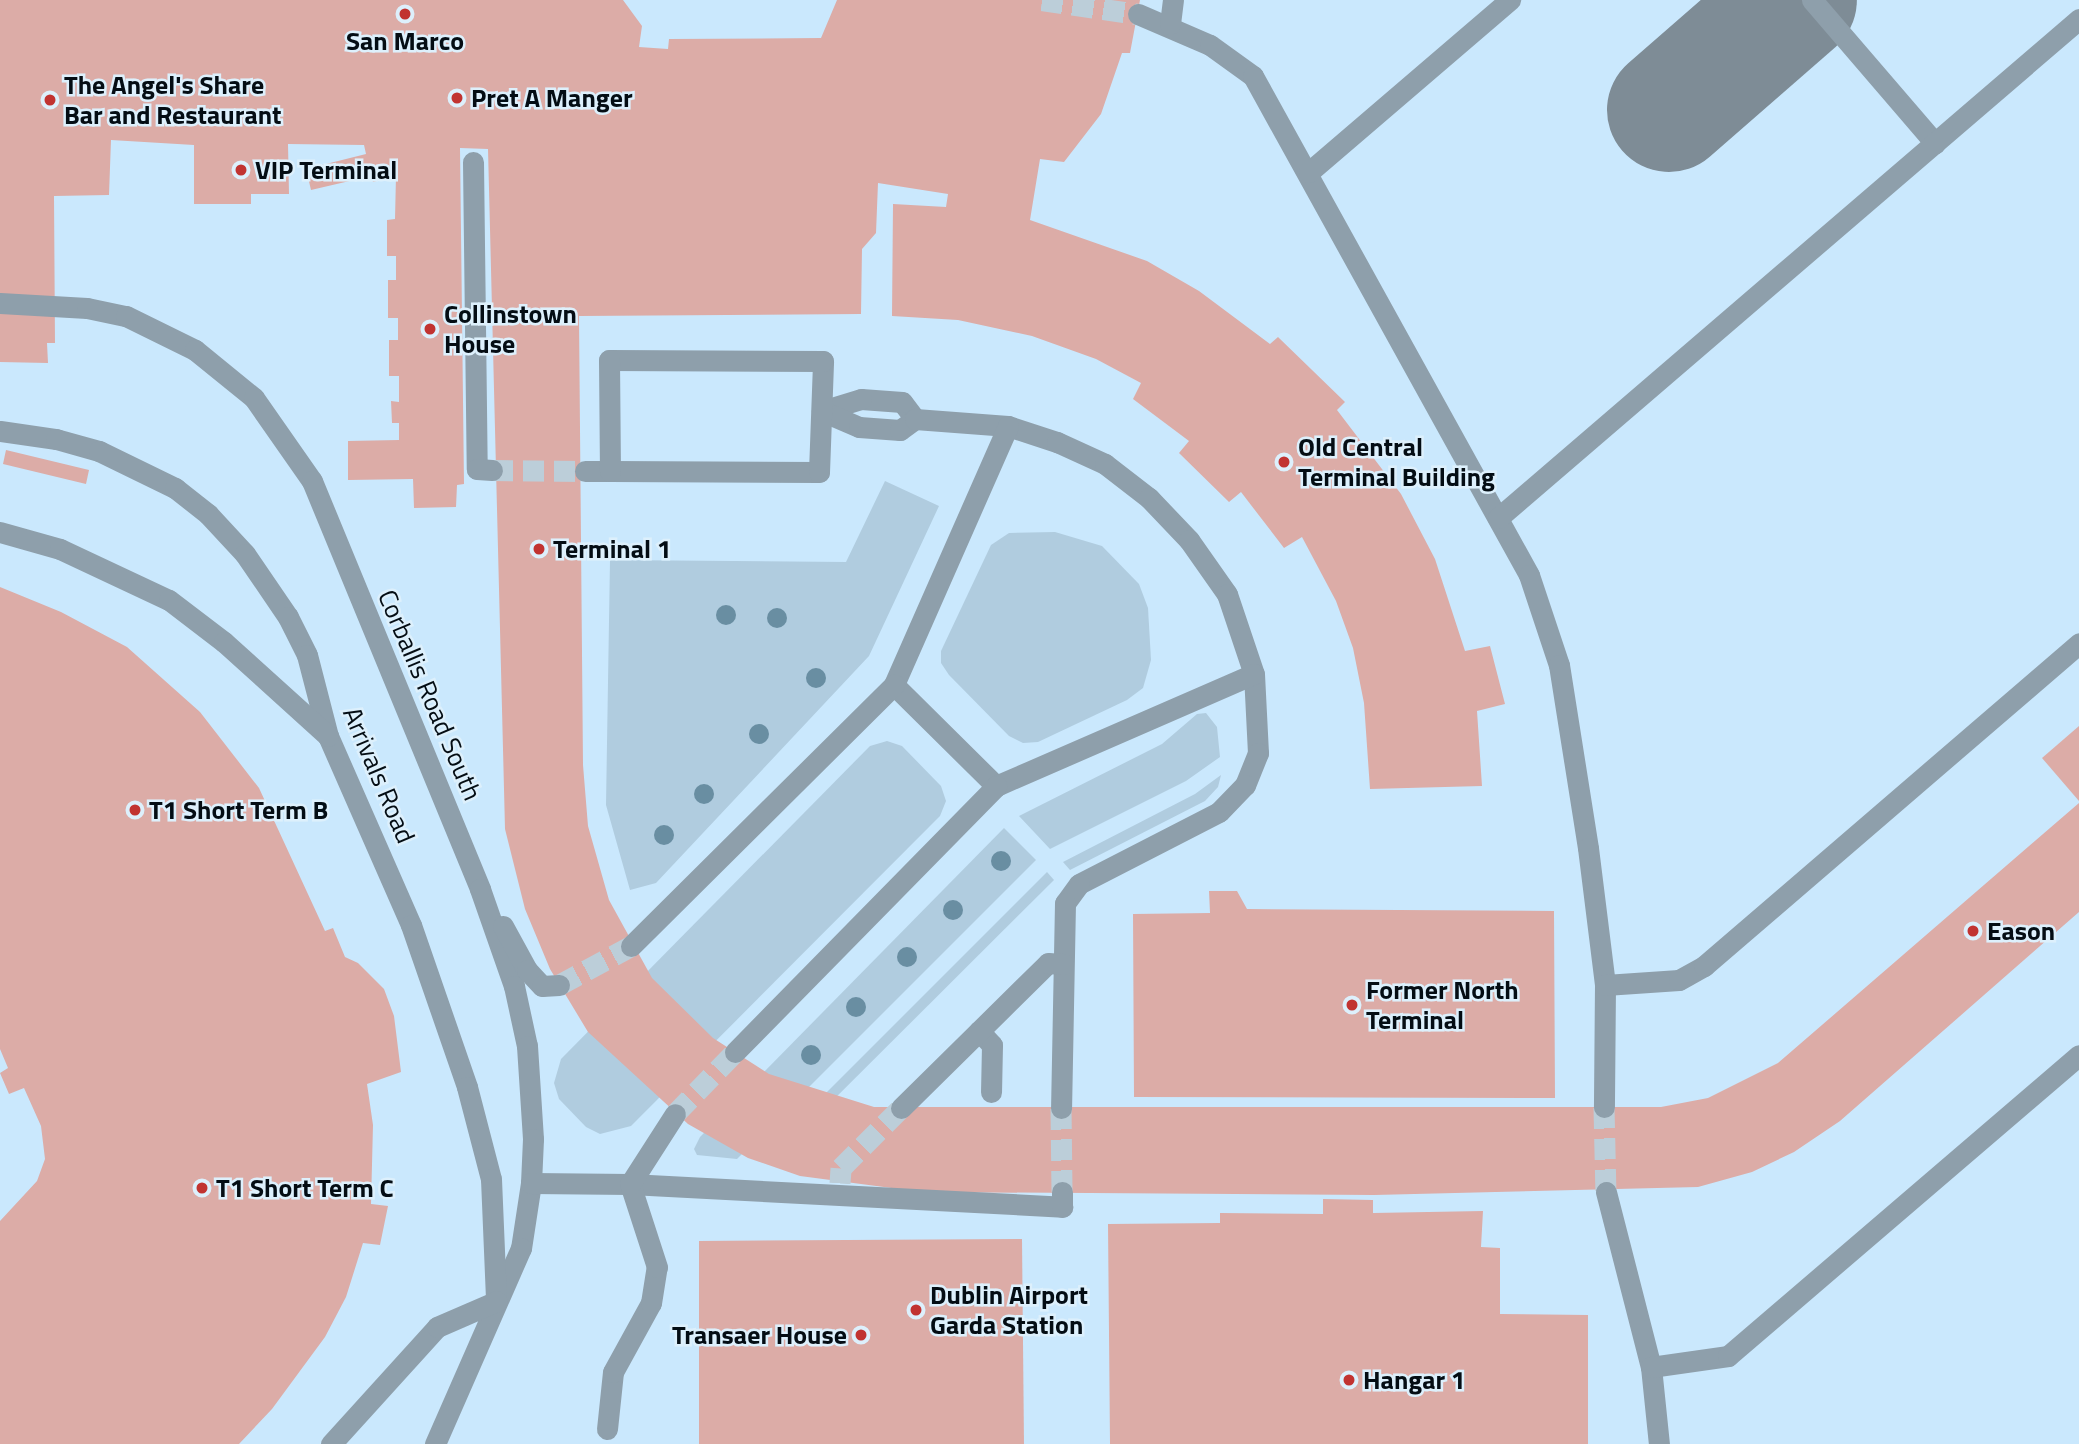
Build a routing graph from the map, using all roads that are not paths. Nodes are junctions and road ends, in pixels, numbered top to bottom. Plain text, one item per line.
1 (1173, 0) edge
2 (1510, 0) edge
3 (1812, 0) edge
4 (1138, 14) tunnel mouth
5 (2079, 19) edge
6 (1170, 24) junction
7 (1935, 143) junction
8 (473, 162) dead end
9 (1309, 172) junction
10 (0, 303) edge
11 (822, 411) junction
12 (915, 419) junction
13 (1008, 426) junction
14 (0, 431) edge
15 (492, 470) dead end
16 (585, 471) tunnel mouth
17 (611, 471) junction
18 (1498, 518) junction
19 (0, 532) edge
20 (2079, 643) edge
21 (1254, 674) junction
22 (894, 685) junction
23 (328, 736) junction
24 (996, 786) junction
25 (480, 888) junction
26 (631, 946) tunnel mouth
27 (1063, 964) junction
28 (559, 985) dead end
29 (1605, 985) junction
30 (979, 1031) junction
31 (734, 1052) tunnel mouth
32 (2079, 1055) edge
33 (991, 1092) dead end
34 (1604, 1107) tunnel mouth
35 (901, 1108) tunnel mouth
36 (1061, 1108) tunnel mouth
37 (676, 1114) tunnel mouth
38 (531, 1183) junction
39 (631, 1184) junction
40 (1062, 1192) dead end
41 (1606, 1192) tunnel mouth
42 (497, 1301) junction
43 (1651, 1367) junction
44 (607, 1429) dead end
45 (331, 1444) edge
46 (435, 1444) edge
47 (1659, 1444) edge

1 - 6 street
2 - 9 street
3 - 7 street
4 - 6 street
5 - 7 street
6 - 9 street
7 - 18 street
8 - 15 street
9 - 18 street
10 - 25 street, Corballis Road South
11 - 12 street
11 - 12 street
11 - 17 street
11 - 17 street
12 - 13 street
13 - 21 street
13 - 22 street
14 - 23 street, Arrivals Road
16 - 17 street
18 - 29 street
19 - 23 street
20 - 29 street
21 - 24 street
21 - 27 street
22 - 24 street
22 - 26 street
23 - 42 street, Arrivals Road
24 - 31 street
25 - 28 street
25 - 38 street, Corballis Road South
27 - 30 street
27 - 36 street
29 - 34 street
30 - 33 street
30 - 35 street
32 - 43 street
37 - 39 street
38 - 39 street
38 - 42 street, Corballis Road South
39 - 40 street
39 - 44 street
41 - 43 street
42 - 45 street
42 - 46 street, Corballis Road South
43 - 47 street

